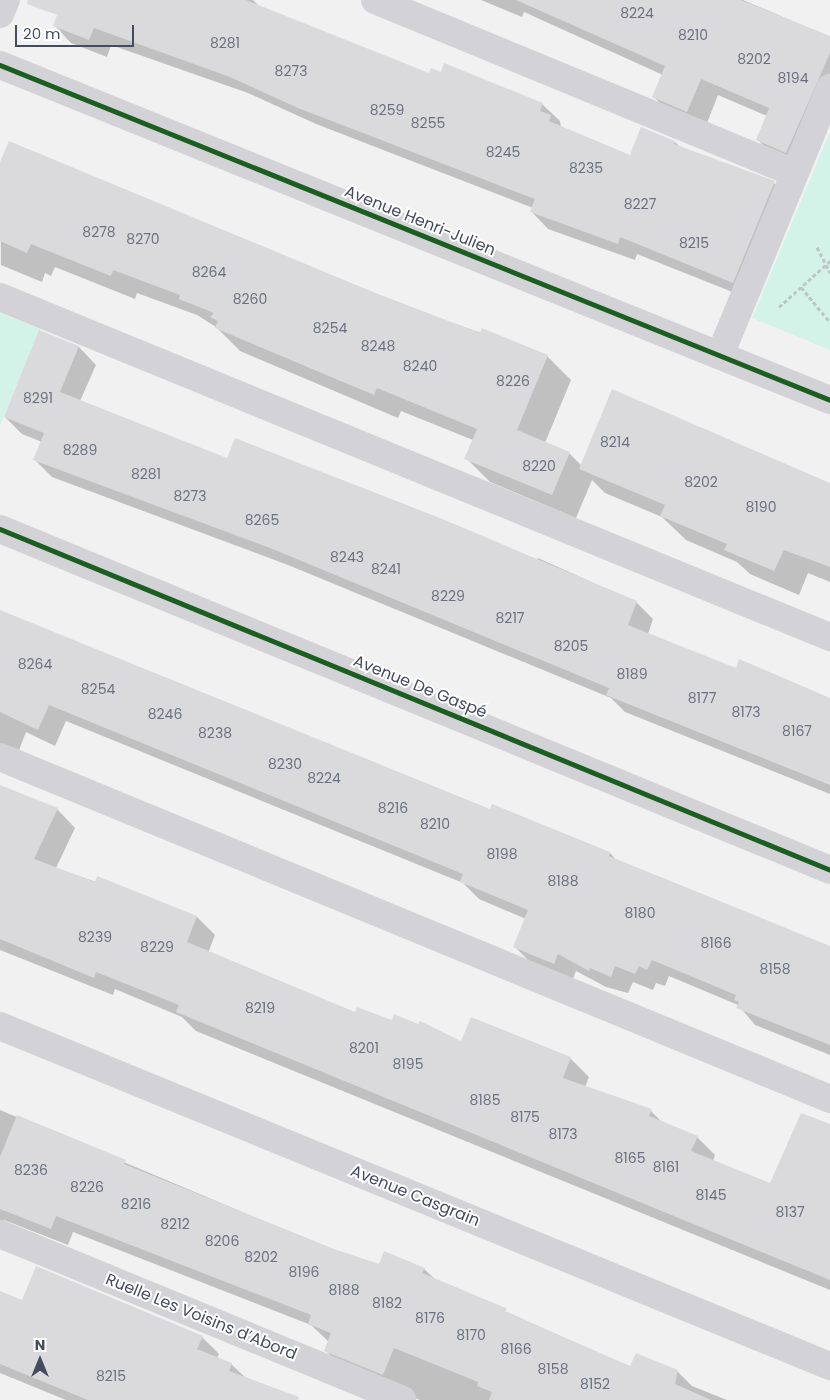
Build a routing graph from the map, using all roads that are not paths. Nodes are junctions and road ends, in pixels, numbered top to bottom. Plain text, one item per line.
1 (6, 0) edge
2 (375, 0) edge
3 (0, 14) edge
4 (0, 65) edge
5 (830, 88) edge
6 (795, 173) junction
7 (0, 297) edge
8 (720, 355) junction
9 (830, 400) edge
10 (0, 529) edge
11 (830, 637) edge
12 (0, 757) edge
13 (830, 870) edge
14 (0, 1026) edge
15 (830, 1098) edge
16 (0, 1234) edge
17 (830, 1366) edge
18 (402, 1400) edge

1 - 3 street
2 - 6 street
4 - 8 street, Avenue Henri-Julien
5 - 6 street
6 - 8 street
7 - 11 street
8 - 9 street, Avenue Henri-Julien
10 - 13 street, Avenue De Gaspé
12 - 15 street
14 - 17 street, Avenue Casgrain
16 - 18 street, Ruelle Les Voisins d’Abord

